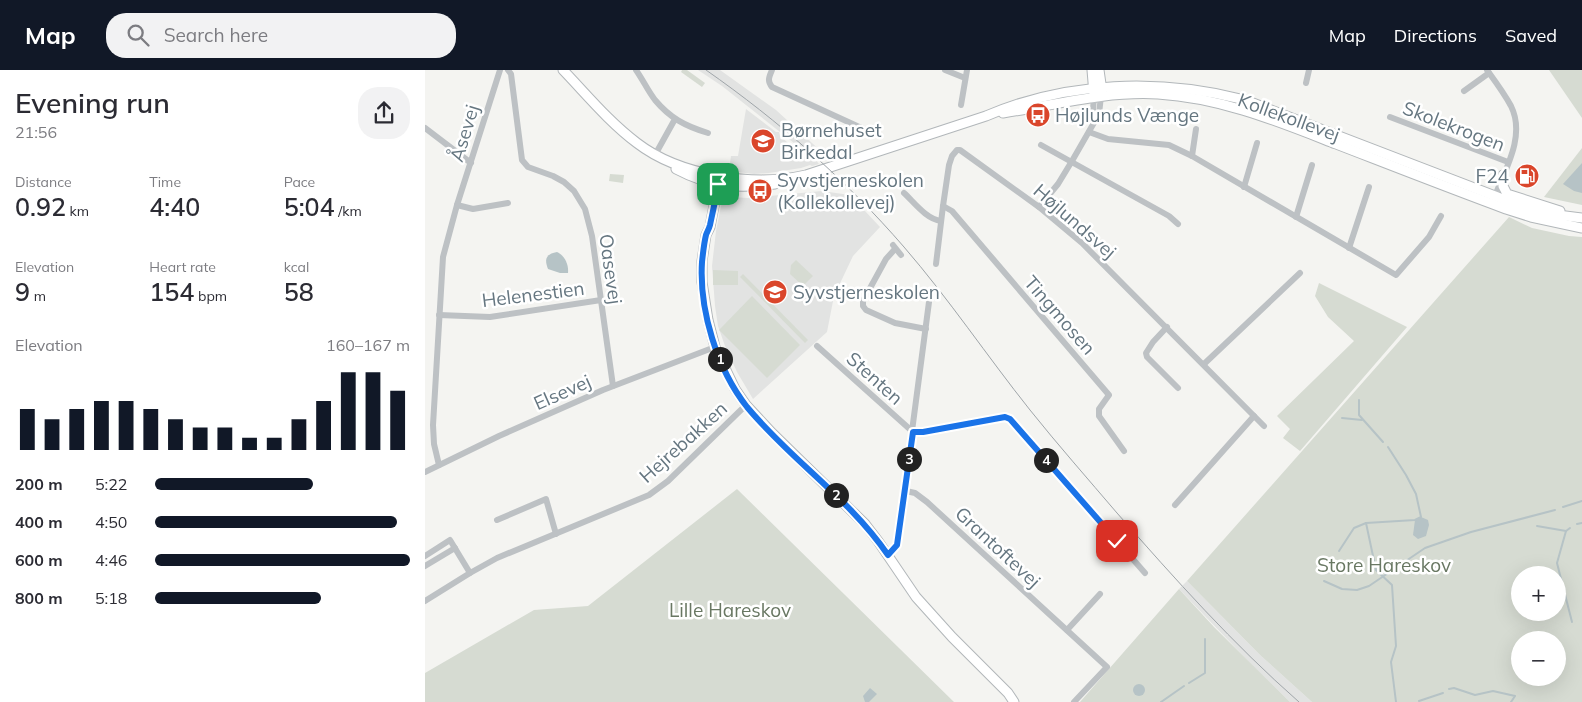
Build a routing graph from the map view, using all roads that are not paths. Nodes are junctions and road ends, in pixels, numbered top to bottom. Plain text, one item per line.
1 (500, 70) edge
2 (508, 70) edge
3 (563, 70) edge
4 (636, 70) edge
5 (772, 70) edge
6 (945, 70) edge
7 (967, 70) edge
8 (1092, 70) edge
9 (1099, 70) edge
10 (1309, 70) edge
11 (1488, 72) edge
12 (965, 78) junction
13 (1305, 83) dead end
14 (1464, 91) dead end
15 (1098, 92) junction
16 (961, 105) dead end
17 (1390, 117) dead end
18 (675, 119) junction
19 (425, 128) edge
20 (1196, 129) dead end
21 (868, 131) dead end
22 (1089, 132) junction
23 (708, 133) dead end
24 (1257, 143) dead end
25 (1041, 145) dead end
26 (655, 155) junction
27 (1192, 156) junction
28 (1072, 161) junction
29 (1508, 162) junction
30 (471, 163) junction
31 (1312, 165) dead end
32 (1503, 175) junction
33 (716, 181) junction
34 (1244, 187) junction
35 (1369, 188) dead end
36 (904, 193) dead end
37 (1494, 200) junction
38 (508, 203) dead end
39 (457, 205) junction
40 (943, 206) junction
41 (1039, 207) junction
42 (1441, 216) dead end
43 (1296, 217) junction
44 (1581, 218) edge
45 (941, 221) junction
46 (1178, 224) dead end
47 (1582, 228) edge
48 (1349, 248) junction
49 (901, 255) dead end
50 (936, 264) dead end
51 (1300, 273) dead end
52 (601, 300) junction
53 (929, 302) dead end
54 (439, 315) junction
55 (1167, 328) junction
56 (926, 329) junction
57 (817, 346) dead end
58 (715, 347) junction
59 (1204, 364) junction
60 (613, 386) junction
61 (1178, 388) dead end
62 (746, 405) junction
63 (1254, 416) junction
64 (1264, 426) dead end
65 (913, 432) junction
66 (1124, 450) dead end
67 (439, 465) junction
68 (425, 472) edge
69 (905, 491) junction
70 (1175, 505) dead end
71 (497, 520) dead end
72 (556, 534) junction
73 (455, 548) junction
74 (888, 555) junction
75 (425, 556) edge
76 (425, 566) edge
77 (470, 573) junction
78 (1145, 573) dead end
79 (1100, 594) dead end
80 (425, 601) edge
81 (1067, 630) junction
82 (1014, 702) edge
83 (1074, 702) edge

1 - 30 street, Åsevej
2 - 52 street, Oasevej
3 - 26 street, Kollekollevej
4 - 18 street
5 - 21 street
6 - 12 street
7 - 12 street
8 - 15 street
9 - 15 street
10 - 13 street
11 - 14 street, Skolekrogen
11 - 29 street, Skolekrogen
12 - 16 street
15 - 22 street
15 - 33 street, Kollekollevej
15 - 37 street, Kollekollevej
17 - 29 street, Skolekrogen
18 - 23 street
18 - 26 street
19 - 30 street
20 - 27 street
22 - 27 street
22 - 28 street
24 - 34 street
25 - 28 street
26 - 33 street, Kollekollevej
27 - 34 street
28 - 41 street
28 - 46 street
29 - 32 street, Skolekrogen
30 - 39 street, Åsevej
31 - 43 street
32 - 37 street, Skolekrogen
32 - 44 street
33 - 58 street
34 - 43 street
35 - 48 street
36 - 45 street
37 - 44 street, Kollekollevej
37 - 47 street, Kollekollevej
38 - 39 street
39 - 54 street, Åsevej
40 - 41 street, Højlundsvej
40 - 45 street
40 - 66 street, Tingmosen
41 - 55 street, Højlundsvej
42 - 48 street
43 - 48 street
45 - 50 street
49 - 56 street
51 - 59 street
52 - 54 street, Helenestien
52 - 60 street, Oasevej
53 - 56 street
54 - 67 street, Åsevej
55 - 59 street, Højlundsvej
55 - 61 street
56 - 65 street
57 - 65 street, Stenten
58 - 60 street, Elsevej
58 - 62 street
59 - 63 street, Højlundsvej
60 - 67 street, Elsevej
62 - 72 street, Hejrebakken
62 - 74 street
63 - 64 street, Højlundsvej
63 - 70 street
65 - 69 street
65 - 78 street
67 - 68 street, Elsevej
69 - 74 street
69 - 81 street, Grantoftevej
71 - 72 street
72 - 77 street, Hejrebakken
73 - 75 street
73 - 76 street
73 - 77 street
74 - 82 street
77 - 80 street, Hejrebakken
79 - 81 street
81 - 83 street, Grantoftevej

